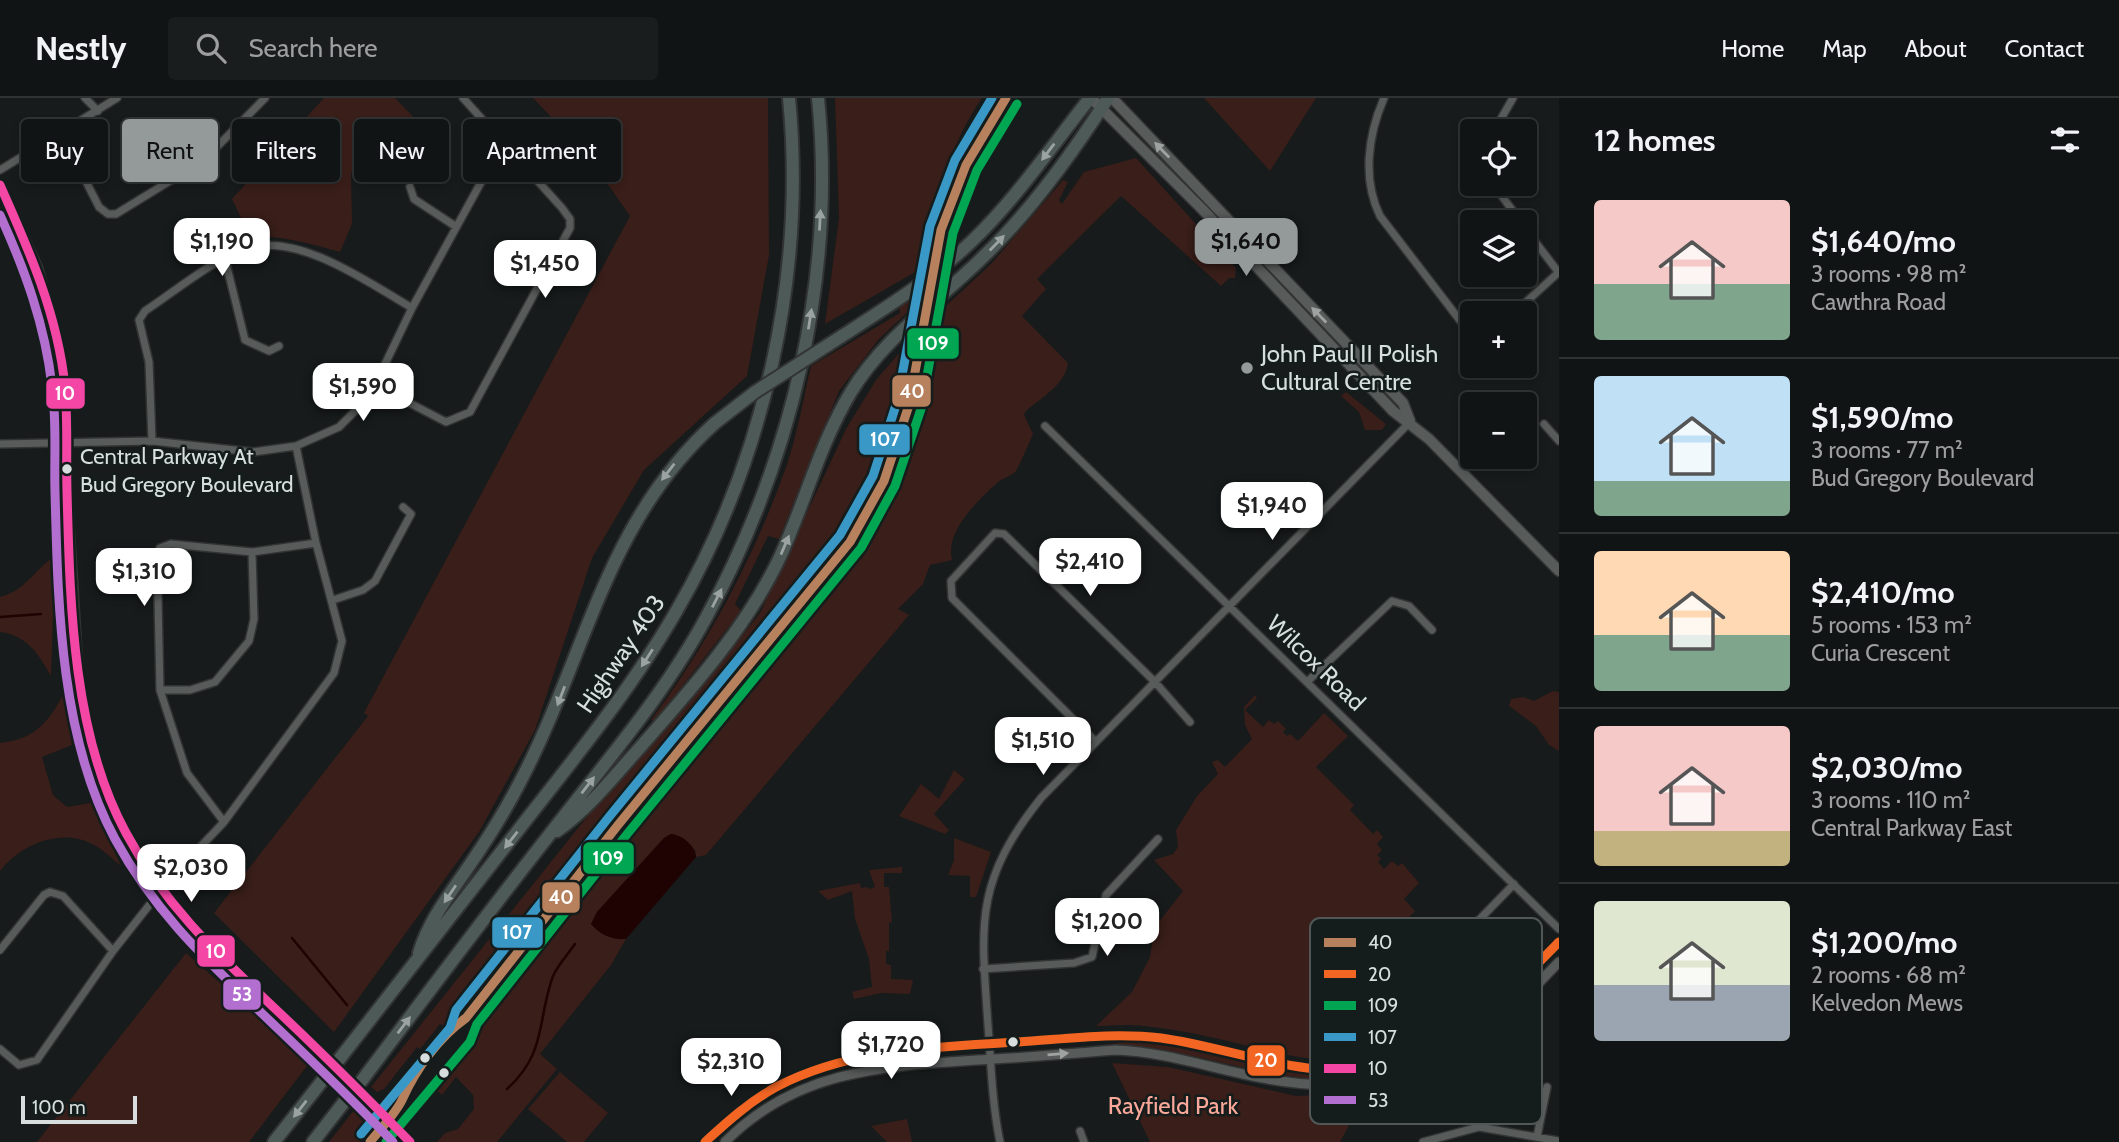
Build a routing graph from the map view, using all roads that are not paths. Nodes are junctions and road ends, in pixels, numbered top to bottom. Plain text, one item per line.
1 (85, 98) edge
2 (117, 98) edge
3 (265, 98) edge
4 (463, 98) edge
5 (789, 98) edge
6 (818, 98) edge
7 (1090, 98) edge
8 (1384, 98) edge
9 (1513, 98) edge
10 (1107, 102) edge
11 (98, 111) junction
12 (85, 119) edge
13 (482, 119) edge
14 (1501, 119) edge
15 (21, 158) edge
16 (0, 170) edge
17 (86, 182) edge
18 (481, 182) edge
19 (539, 182) edge
20 (0, 186) edge
21 (410, 187) dead end
22 (456, 226) junction
23 (1537, 244) edge
24 (225, 260) junction
25 (1559, 273) edge
26 (1528, 301) edge
27 (412, 308) junction
28 (1460, 320) edge
29 (279, 346) dead end
30 (375, 385) junction
31 (1410, 422) junction
32 (1544, 424) dead end
33 (1045, 426) dead end
34 (152, 441) junction
35 (1559, 441) edge
36 (0, 444) edge
37 (68, 444) junction
38 (296, 446) junction
39 (403, 507) dead end
40 (316, 543) junction
41 (251, 552) junction
42 (1559, 571) edge
43 (333, 600) junction
44 (1229, 606) junction
45 (1432, 630) dead end
46 (1308, 681) junction
47 (1155, 682) junction
48 (160, 690) junction
49 (1190, 722) dead end
50 (1096, 742) junction
51 (224, 822) junction
52 (546, 839) junction
53 (1158, 839) dead end
54 (1514, 884) junction
55 (160, 891) junction
56 (1481, 918) edge
57 (1559, 929) edge
58 (1559, 942) edge
59 (0, 950) edge
60 (113, 951) junction
61 (1542, 959) edge
62 (417, 960) junction
63 (1559, 962) edge
64 (983, 969) junction
65 (1542, 979) edge
66 (989, 1044) junction
67 (0, 1049) edge
68 (990, 1060) junction
69 (1310, 1068) edge
70 (1310, 1084) edge
71 (1547, 1087) dead end
72 (1542, 1112) edge
73 (1540, 1124) edge
74 (1080, 1131) dead end
75 (1537, 1137) junction
76 (1559, 1141) edge
77 (274, 1142) edge
78 (313, 1142) edge
79 (410, 1142) edge
80 (705, 1142) edge
81 (725, 1142) edge
82 (1000, 1142) edge
83 (1084, 1142) edge
84 (1423, 1142) edge

1 - 11 street
2 - 11 street
3 - 17 street
4 - 13 street
5 -> 62 highway, Highway 403
52 -> 6 highway, Highway 403
7 - 10 main road
7 -> 62 highway, bridge
8 - 28 street
9 - 14 street
10 - 31 main road
31 -> 10 main road
52 -> 10 highway
11 - 12 street
15 - 16 street
18 - 22 street
19 - 30 street
20 - 37 street
21 - 22 street
22 - 27 street
23 - 25 street
24 - 27 street
24 - 29 street
24 - 34 street
25 - 26 street
27 - 30 street
30 - 38 street
31 - 42 main road
31 - 44 street
32 - 35 street
33 - 44 street, Wilcox Road
34 - 37 street
34 - 38 street
36 - 37 street
37 - 55 street
38 - 40 street
39 - 43 street
40 - 41 street
40 - 43 street
41 - 48 street
41 - 48 street
43 - 51 street
44 - 46 street, Wilcox Road
44 - 47 street
45 - 46 street
46 - 54 street, Wilcox Road
47 - 49 street
47 - 50 street
47 - 50 street
48 - 51 street
50 - 64 street
51 - 55 street
78 -> 52 highway, Highway 403, bridge
53 - 64 street
54 - 56 street
54 - 57 street, Wilcox Road
55 - 60 street
55 - 79 street
58 - 61 street
59 - 60 street
60 - 67 street
62 -> 77 highway, Highway 403, bridge
65 -> 63 street
64 - 66 street
66 - 68 street
66 - 69 street
66 - 80 street
68 -> 70 street
68 - 81 street
68 - 82 street
71 - 72 street
73 - 75 street
74 - 83 street
75 - 76 street
75 - 84 street

